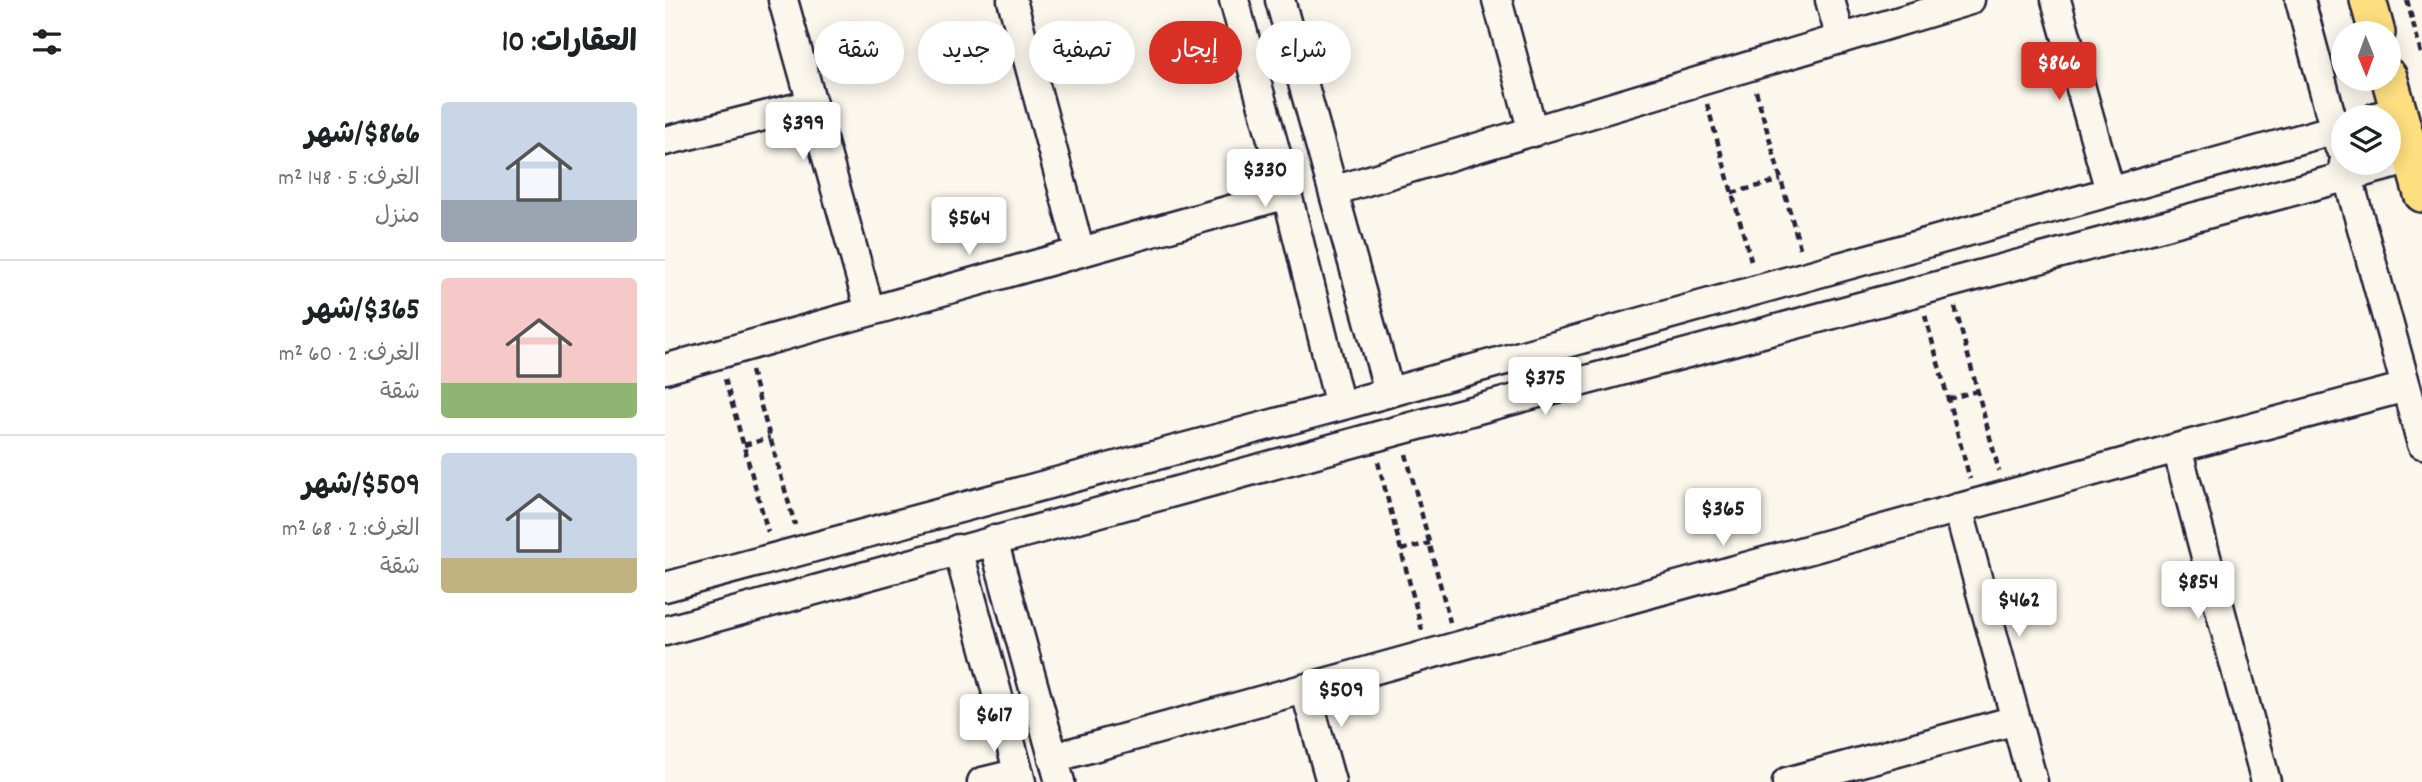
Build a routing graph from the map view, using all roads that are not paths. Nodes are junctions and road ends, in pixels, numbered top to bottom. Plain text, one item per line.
1 (783, 0) edge
2 (1012, 0) edge
3 (1234, 0) edge
4 (1280, 0) edge
5 (1497, 0) edge
6 (1830, 0) edge
7 (1970, 0) edge
8 (2056, 0) edge
9 (2300, 0) edge
10 (2368, 0) edge
11 (2374, 21) edge
12 (1841, 39) junction
13 (812, 104) junction
14 (2332, 105) edge
15 (2331, 130) edge
16 (1532, 132) junction
17 (2401, 138) edge
18 (665, 141) edge
19 (2413, 159) junction
20 (2401, 160) edge
21 (2331, 171) edge
22 (2347, 175) edge
23 (1333, 191) junction
24 (2110, 191) junction
25 (1287, 194) junction
26 (2422, 194) edge
27 (1080, 252) junction
28 (870, 311) junction
29 (665, 369) edge
30 (2406, 387) junction
31 (1389, 392) junction
32 (1340, 406) junction
33 (2422, 444) edge
34 (2177, 448) junction
35 (1967, 506) junction
36 (993, 540) junction
37 (958, 550) junction
38 (665, 587) edge
39 (665, 631) edge
40 (1305, 689) junction
41 (2016, 720) junction
42 (1056, 770) edge
43 (1020, 777) edge
44 (982, 782) edge
45 (1331, 782) edge
46 (1787, 782) edge
47 (2033, 782) edge
48 (2266, 782) edge

1 - 13 street
2 - 27 street
3 - 25 street
4 - 23 street
5 - 16 street
6 - 12 street
7 - 12 street
8 - 24 street
9 - 14 street
10 - 11 main road
12 - 16 street
13 - 18 street
13 - 28 street
15 - 24 street
16 - 23 street
17 - 19 main road
19 - 20 street
19 - 26 main road
21 - 36 street
22 - 30 street
23 - 31 street
24 - 31 street
25 - 27 street
25 - 32 street
27 - 28 street
28 - 29 street
30 - 33 street
30 - 34 street
31 - 32 street
32 - 38 street
34 - 35 street
34 - 48 street
35 - 40 street
35 - 41 street
36 - 37 street
36 - 42 street
37 - 39 street
37 - 43 street
40 - 42 street
40 - 45 street
41 - 46 street
41 - 47 street
43 - 44 street

